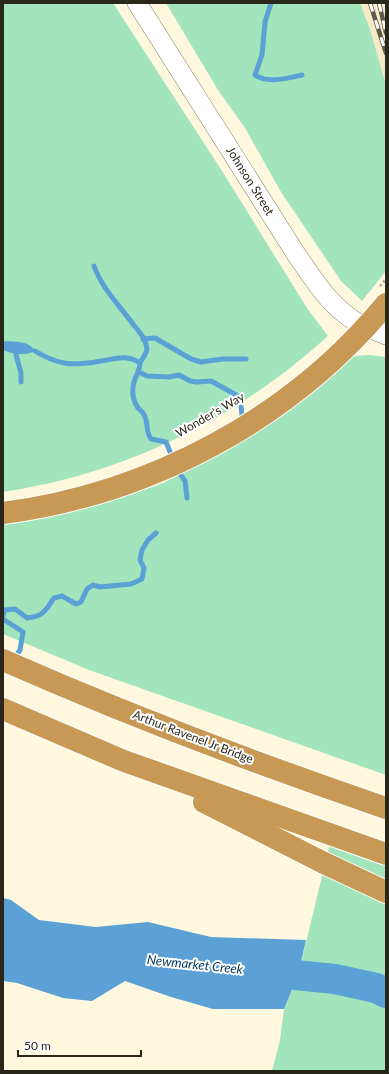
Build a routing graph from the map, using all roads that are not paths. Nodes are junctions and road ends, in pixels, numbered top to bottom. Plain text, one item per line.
1 (137, 3) edge
2 (381, 297) edge
3 (386, 335) edge
4 (3, 513) edge
5 (3, 660) edge
6 (3, 710) edge
7 (124, 761) junction
8 (386, 808) edge
9 (386, 854) edge
10 (386, 892) edge

1 - 3 street, Johnson Street
2 - 4 highway, bridge
5 - 8 highway, Arthur Ravenel Jr Bridge
6 - 7 highway
7 - 9 highway
7 - 10 highway

